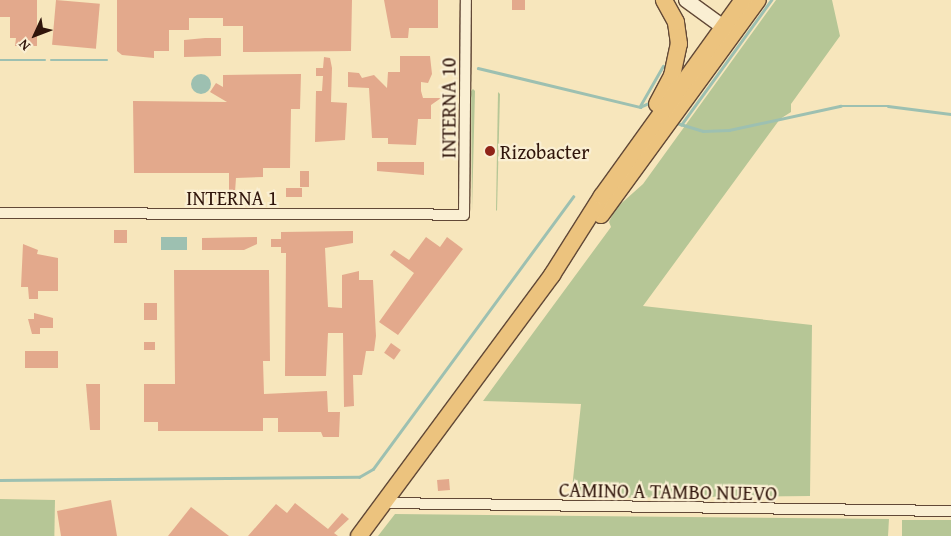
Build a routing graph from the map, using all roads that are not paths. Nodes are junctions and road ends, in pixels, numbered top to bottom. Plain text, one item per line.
1 (466, 0) edge
2 (664, 0) edge
3 (686, 0) edge
4 (743, 0) edge
5 (753, 0) edge
6 (758, 0) edge
7 (727, 29) junction
8 (643, 160) junction
9 (602, 196) junction
10 (0, 213) edge
11 (464, 215) joint
12 (552, 275) junction
13 (384, 504) junction
14 (951, 511) edge
15 (359, 536) edge

1 - 11 street, INTERNA 10
2 - 9 main road
3 - 7 street
4 - 7 main road
5 - 7 main road
6 - 8 main road
7 - 8 main road
7 - 9 main road
8 - 12 main road
9 - 12 main road
10 - 11 street, INTERNA 1
12 - 13 main road
13 - 14 street, CAMINO A TAMBO NUEVO
13 - 15 main road

